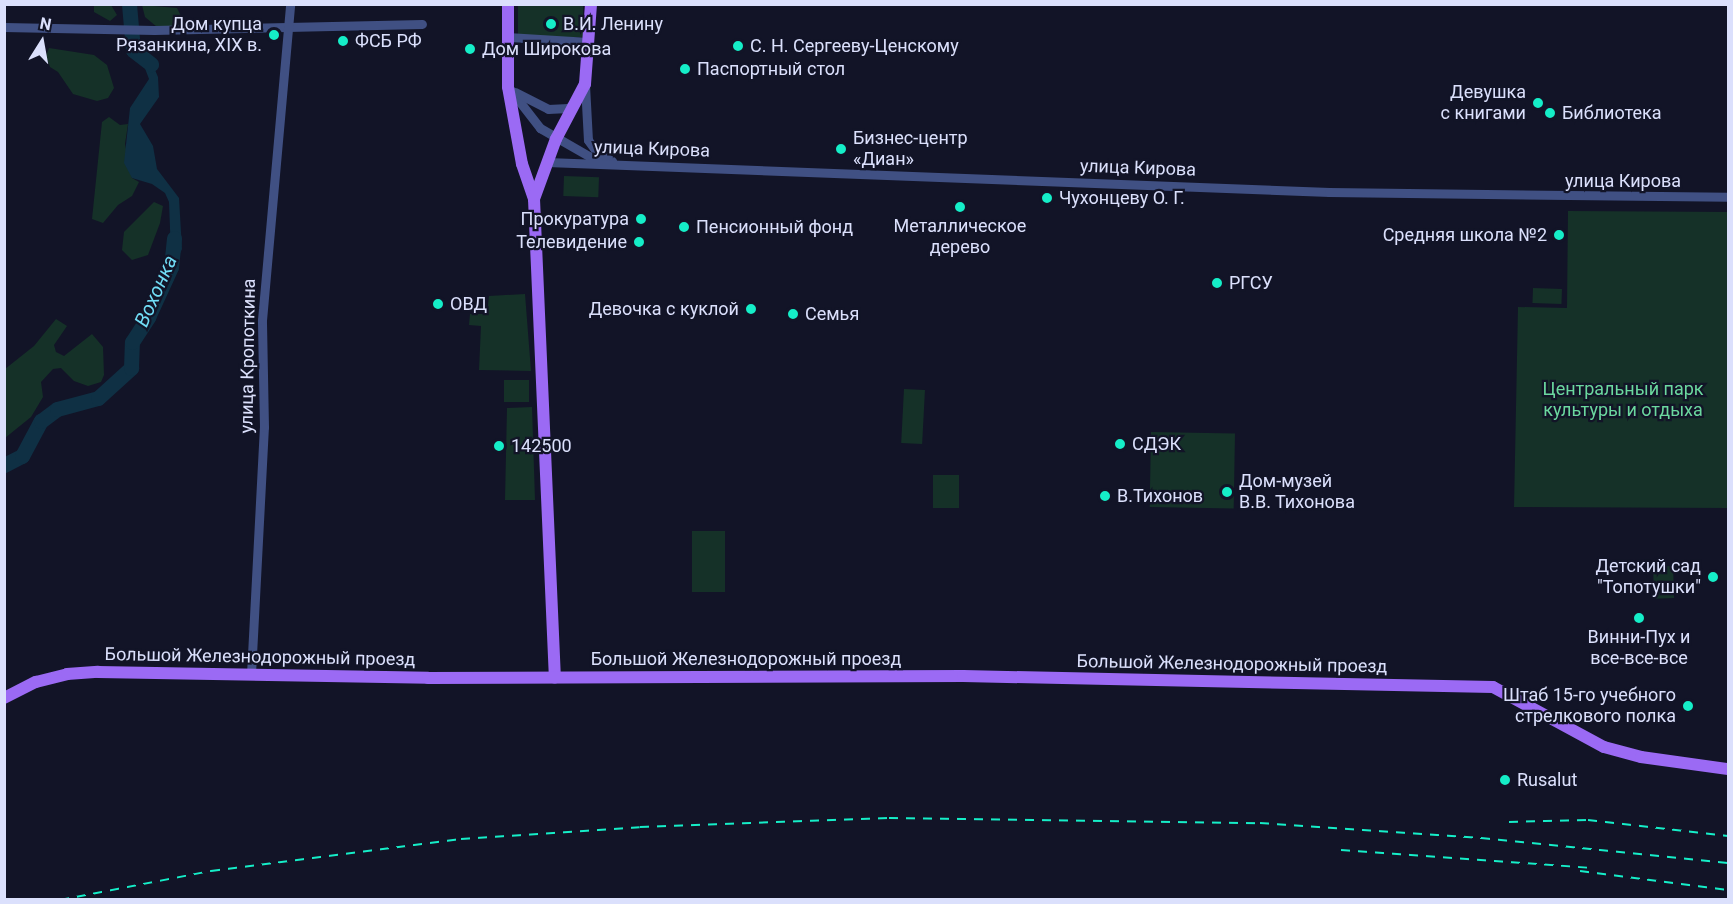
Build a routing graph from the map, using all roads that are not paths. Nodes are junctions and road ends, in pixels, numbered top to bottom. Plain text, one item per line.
1 (290, 4) edge
2 (508, 4) edge
3 (591, 4) edge
4 (422, 24) dead end
5 (288, 26) junction
6 (4, 27) edge
7 (506, 37) junction
8 (588, 42) junction
9 (585, 84) junction
10 (508, 87) junction
11 (576, 102) junction
12 (556, 140) junction
13 (547, 162) junction
14 (603, 164) junction
15 (623, 165) junction
16 (1728, 197) edge
17 (534, 199) junction
18 (251, 674) junction
19 (555, 678) junction
20 (4, 698) edge
21 (1728, 769) edge

1 - 5 street, улица Кропоткина
2 - 7 main road
3 - 8 main road
4 - 5 street
5 - 6 street
5 - 18 street, улица Кропоткина
7 - 8 street
7 - 10 main road
8 - 9 main road
9 - 11 main road
9 - 15 street
10 - 11 street
10 - 12 street
10 - 17 main road
11 - 12 main road
12 - 13 main road
12 - 14 street
13 - 14 street, улица Кирова
13 - 17 main road
14 - 15 street, улица Кирова
15 - 16 street, улица Кирова
17 - 19 main road
18 - 19 main road, Большой Железнодорожный проезд
18 - 20 main road, Большой Железнодорожный проезд
19 - 21 main road, Большой Железнодорожный проезд

